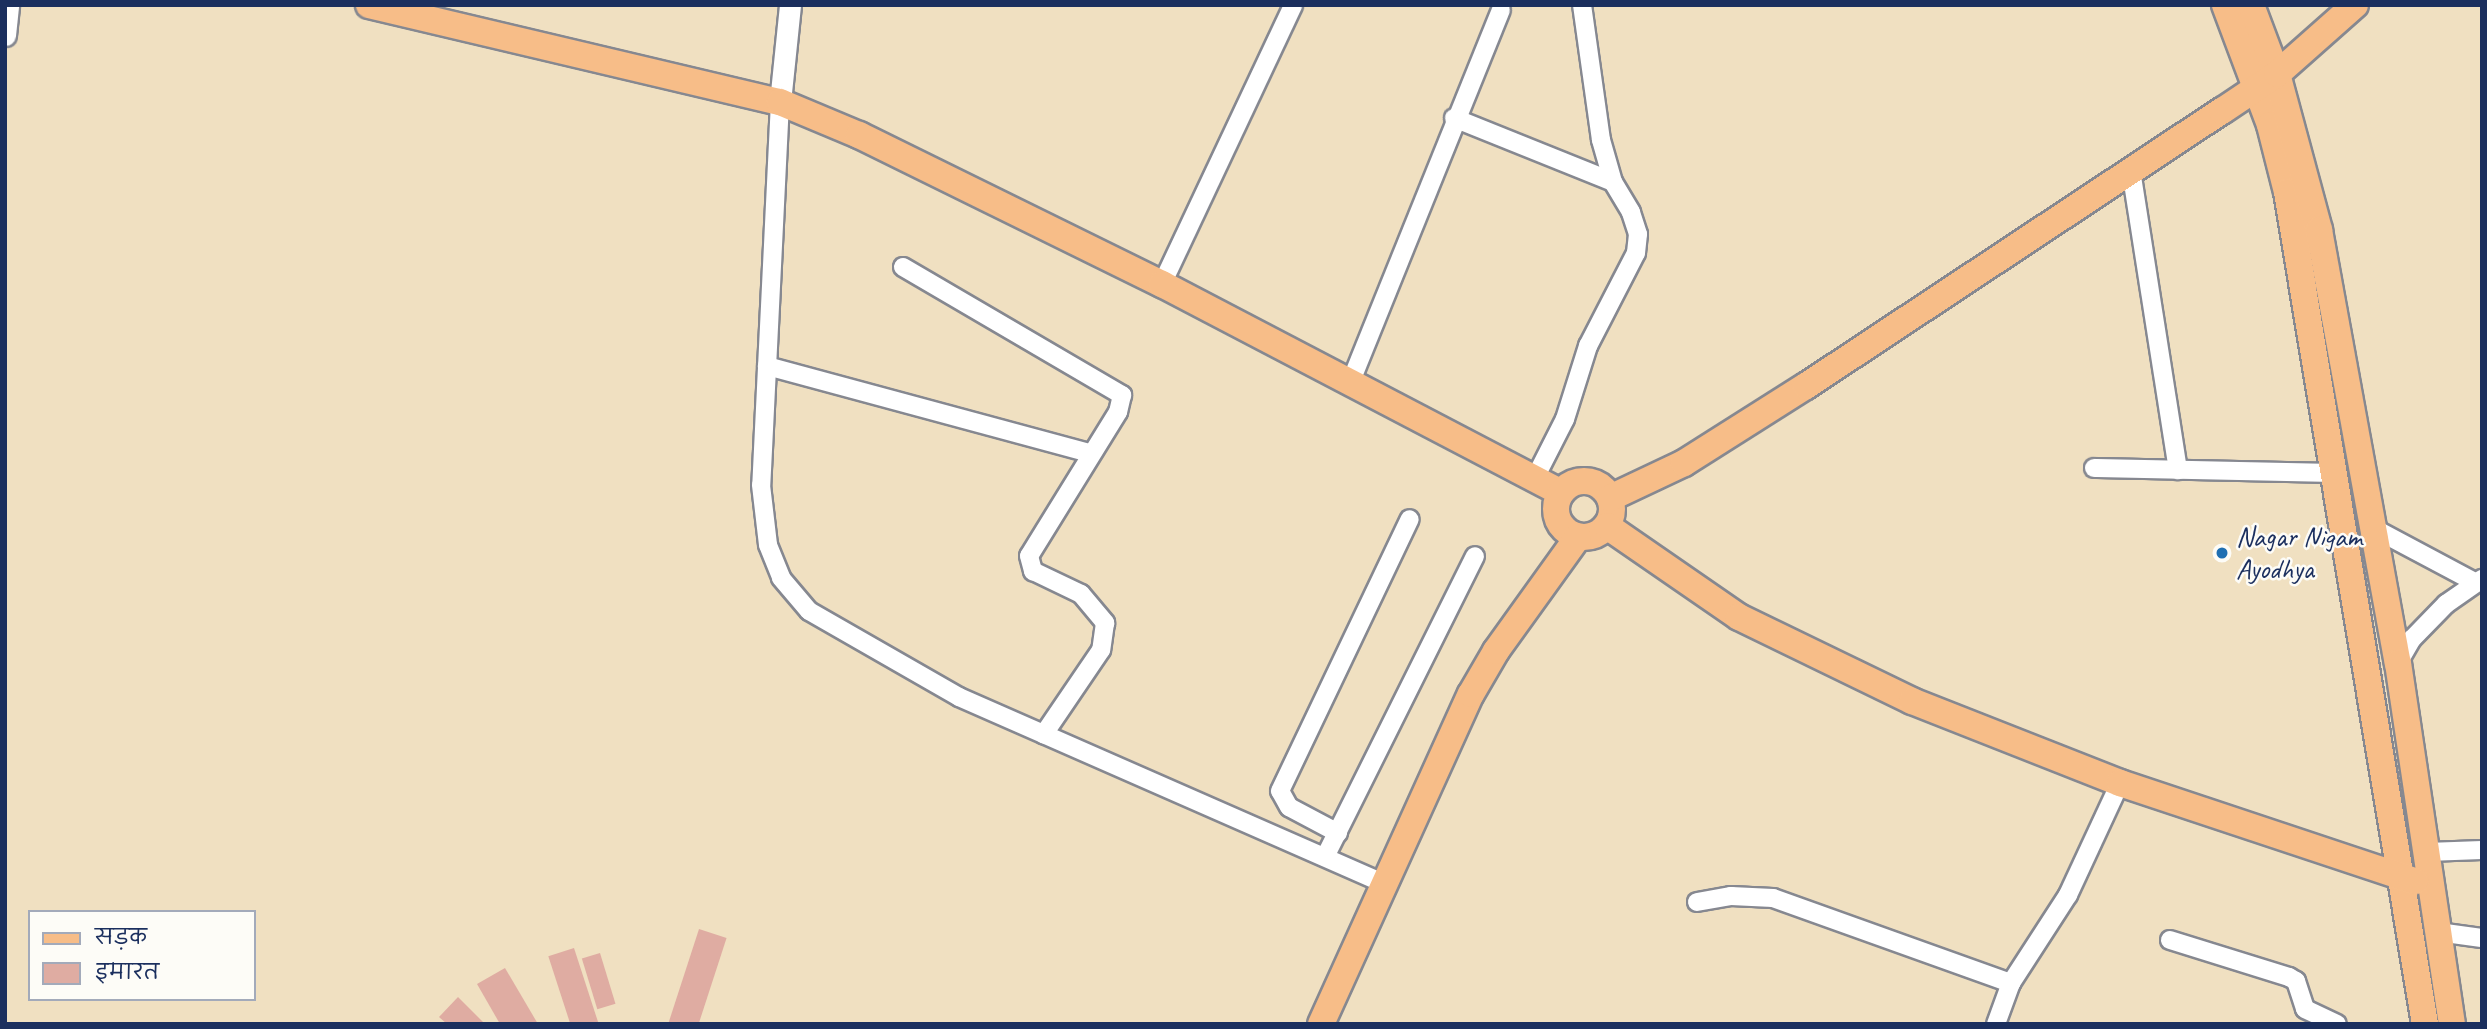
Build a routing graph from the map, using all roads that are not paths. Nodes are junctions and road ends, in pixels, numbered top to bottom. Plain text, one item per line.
1 (8, 5) edge
2 (369, 5) edge
3 (790, 5) edge
4 (1293, 5) edge
5 (1581, 5) edge
6 (2225, 5) edge
7 (2251, 5) edge
8 (2355, 5) edge
9 (1501, 10) dead end
10 (5, 35) edge
11 (2277, 74) junction
12 (2255, 89) junction
13 (780, 103) junction
14 (1454, 118) junction
15 (2131, 170) junction
16 (1613, 182) junction
17 (903, 267) dead end
18 (1162, 284) junction
19 (767, 366) junction
20 (1351, 381) junction
21 (1089, 453) junction
22 (2094, 468) dead end
23 (2178, 470) junction
24 (2337, 473) junction
25 (1535, 478) junction
26 (1560, 493) junction
27 (1610, 498) junction
28 (1410, 519) dead end
29 (1607, 526) junction
30 (2375, 529) junction
31 (1578, 537) junction
32 (1475, 556) dead end
33 (2477, 580) edge
34 (2398, 663) junction
35 (1044, 734) junction
36 (2120, 783) junction
37 (1338, 832) junction
38 (2482, 850) edge
39 (2427, 852) junction
40 (1325, 857) junction
41 (2402, 877) junction
42 (1383, 883) junction
43 (2430, 886) junction
44 (1697, 902) dead end
45 (2438, 932) junction
46 (2482, 938) edge
47 (2171, 940) dead end
48 (2011, 983) junction
49 (1321, 1024) edge
50 (1996, 1024) edge
51 (2337, 1024) edge
52 (2425, 1024) edge
53 (2452, 1024) edge

1 - 10 street
2 - 13 main road
3 - 13 street
4 - 18 street
5 - 16 street
6 - 12 main road
7 - 11 main road
8 - 11 main road
9 - 14 street
11 - 12 main road
11 - 30 main road
12 - 15 main road
12 - 24 main road
13 - 18 main road
13 - 19 street
14 - 16 street
14 - 20 street
15 - 23 street
15 - 27 main road
16 - 25 street
17 - 21 street
18 - 20 main road
19 - 21 street
19 - 35 street
20 - 25 main road
21 - 35 street
22 - 23 street
23 - 24 street
24 - 41 main road
25 - 26 main road
26 - 27 main road
26 - 31 main road
27 - 29 main road
28 - 37 street
29 - 31 main road
29 - 36 main road
30 - 33 street
30 - 34 main road
31 - 42 main road
32 - 37 street
33 - 34 street
34 - 39 main road
35 - 40 street
36 - 41 main road
36 - 48 street
37 - 40 street
38 - 39 street
39 - 43 main road
40 - 42 street
41 - 43 main road
41 - 52 main road
42 - 49 main road
43 - 45 main road
44 - 48 street
45 - 46 street
45 - 53 main road
47 - 51 street
48 - 50 street

